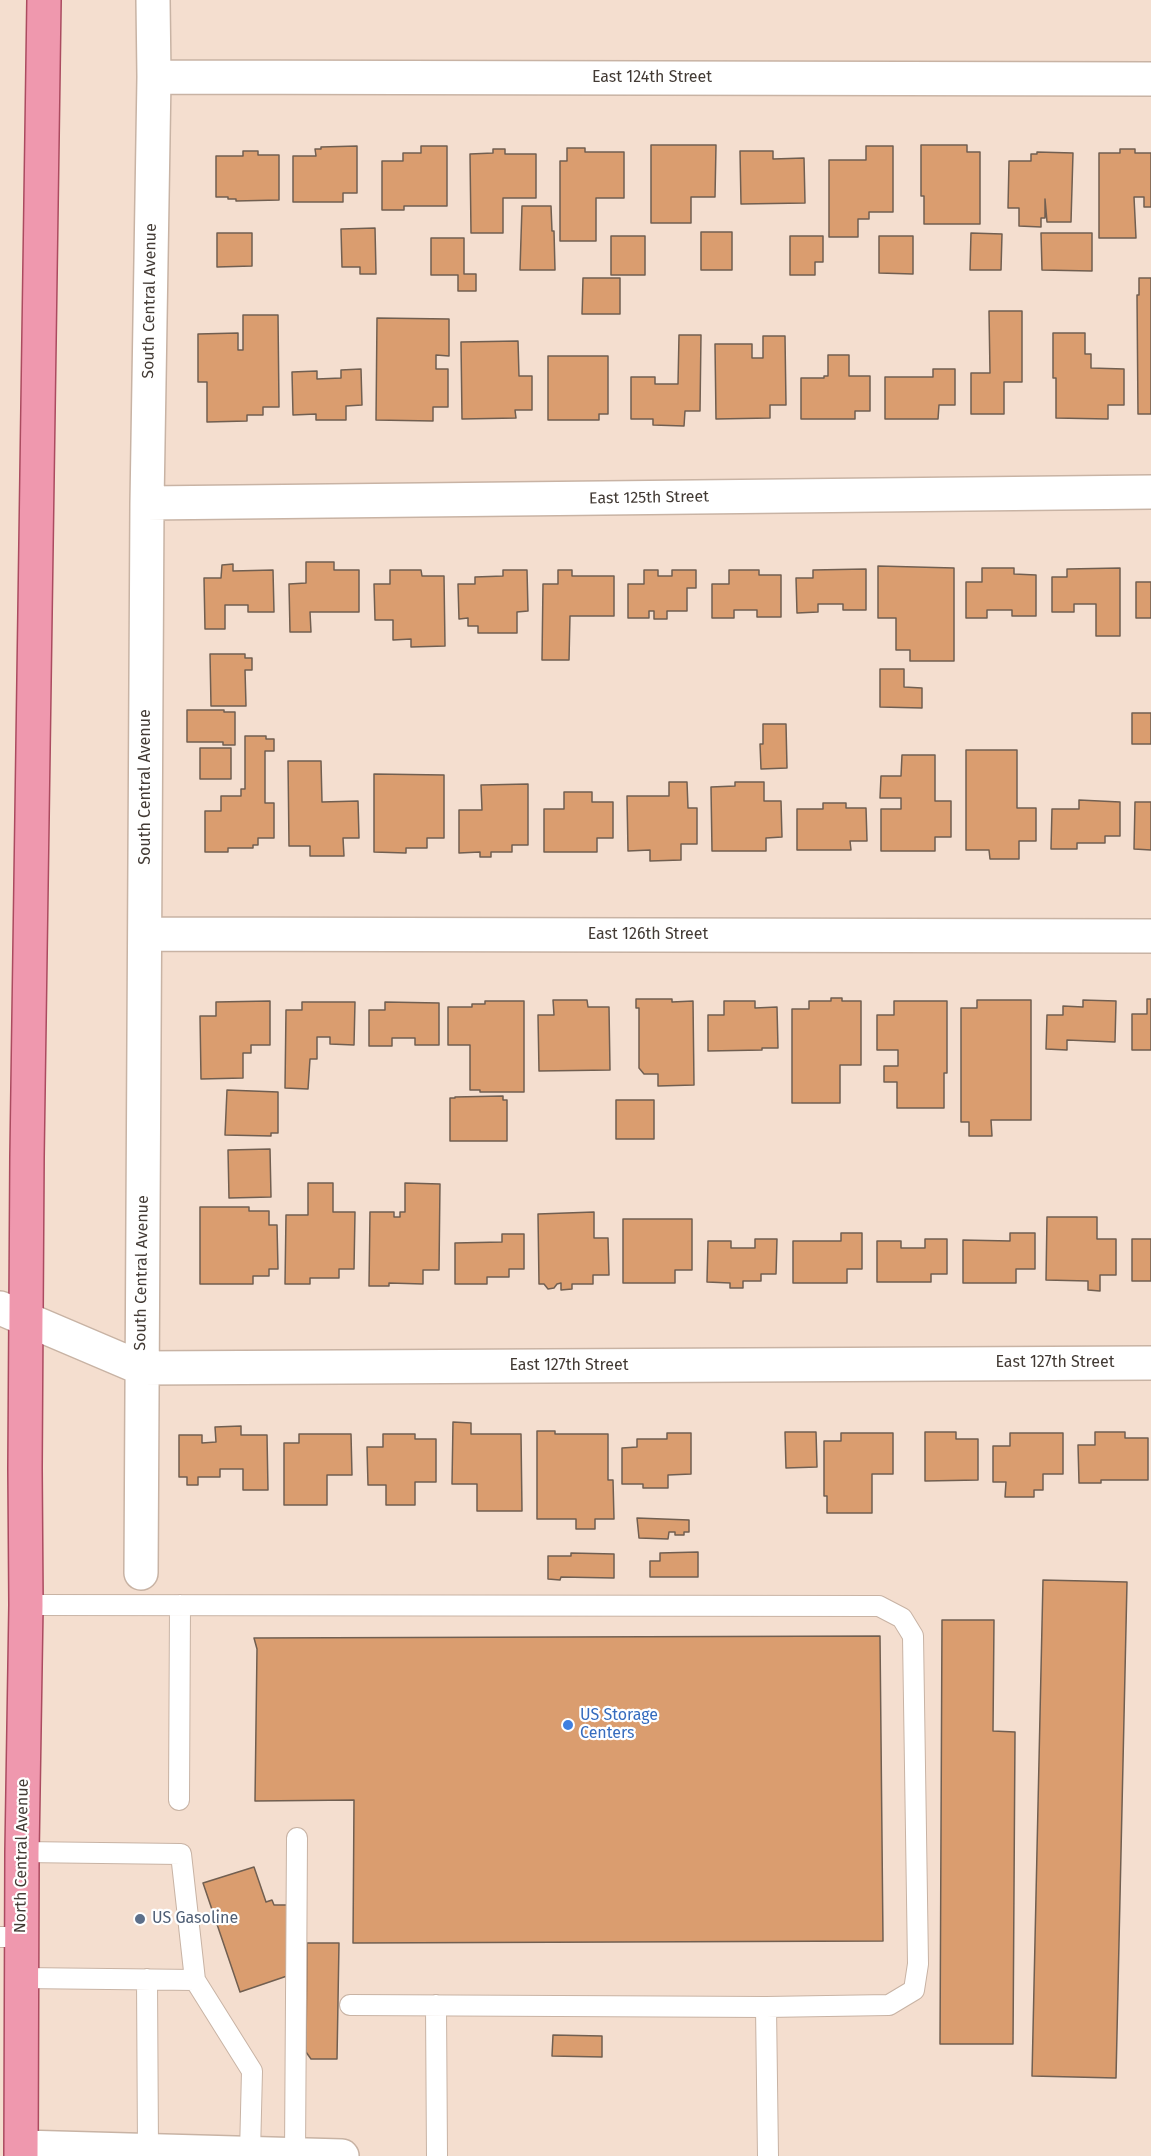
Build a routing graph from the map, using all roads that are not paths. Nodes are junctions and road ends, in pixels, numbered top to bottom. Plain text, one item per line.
1 (44, 0) edge
2 (153, 0) edge
3 (154, 77) junction
4 (1151, 79) edge
5 (1151, 492) edge
6 (147, 503) junction
7 (146, 934) junction
8 (1151, 936) edge
9 (13, 1313) edge
10 (1151, 1363) edge
11 (141, 1368) junction
12 (141, 1574) dead end
13 (26, 1605) junction
14 (180, 1605) junction
15 (179, 1800) dead end
16 (297, 1838) dead end
17 (22, 1852) junction
18 (11, 1937) edge
19 (22, 1978) junction
20 (147, 1979) junction
21 (195, 1980) junction
22 (350, 2005) dead end
23 (436, 2005) junction
24 (766, 2007) junction
25 (14, 2150) edge
26 (148, 2150) junction
27 (250, 2153) junction
28 (295, 2154) junction
29 (342, 2156) edge
30 (437, 2156) edge
31 (768, 2156) edge

1 - 9 main road
2 - 3 street, South Central Avenue
3 - 4 street, East 124th Street
3 - 6 street, South Central Avenue
5 - 6 street, East 125th Street
6 - 7 street, South Central Avenue
7 - 8 street, East 126th Street
7 - 11 street, South Central Avenue
9 - 11 street, East 127th Street
9 - 13 main road, North Central Avenue
10 - 11 street, East 127th Street
11 - 12 street, South Central Avenue
13 - 14 lane
13 - 17 main road, North Central Avenue
14 - 15 lane
14 - 24 lane
16 - 28 lane
17 - 18 main road, North Central Avenue
17 - 21 lane
18 - 19 main road, North Central Avenue
19 - 20 lane
19 - 25 main road, North Central Avenue
20 - 21 lane
20 - 26 lane
21 - 27 lane
22 - 23 lane
23 - 24 lane
23 - 30 lane
24 - 31 lane
25 - 26 street
26 - 27 street
27 - 28 street
28 - 29 street

